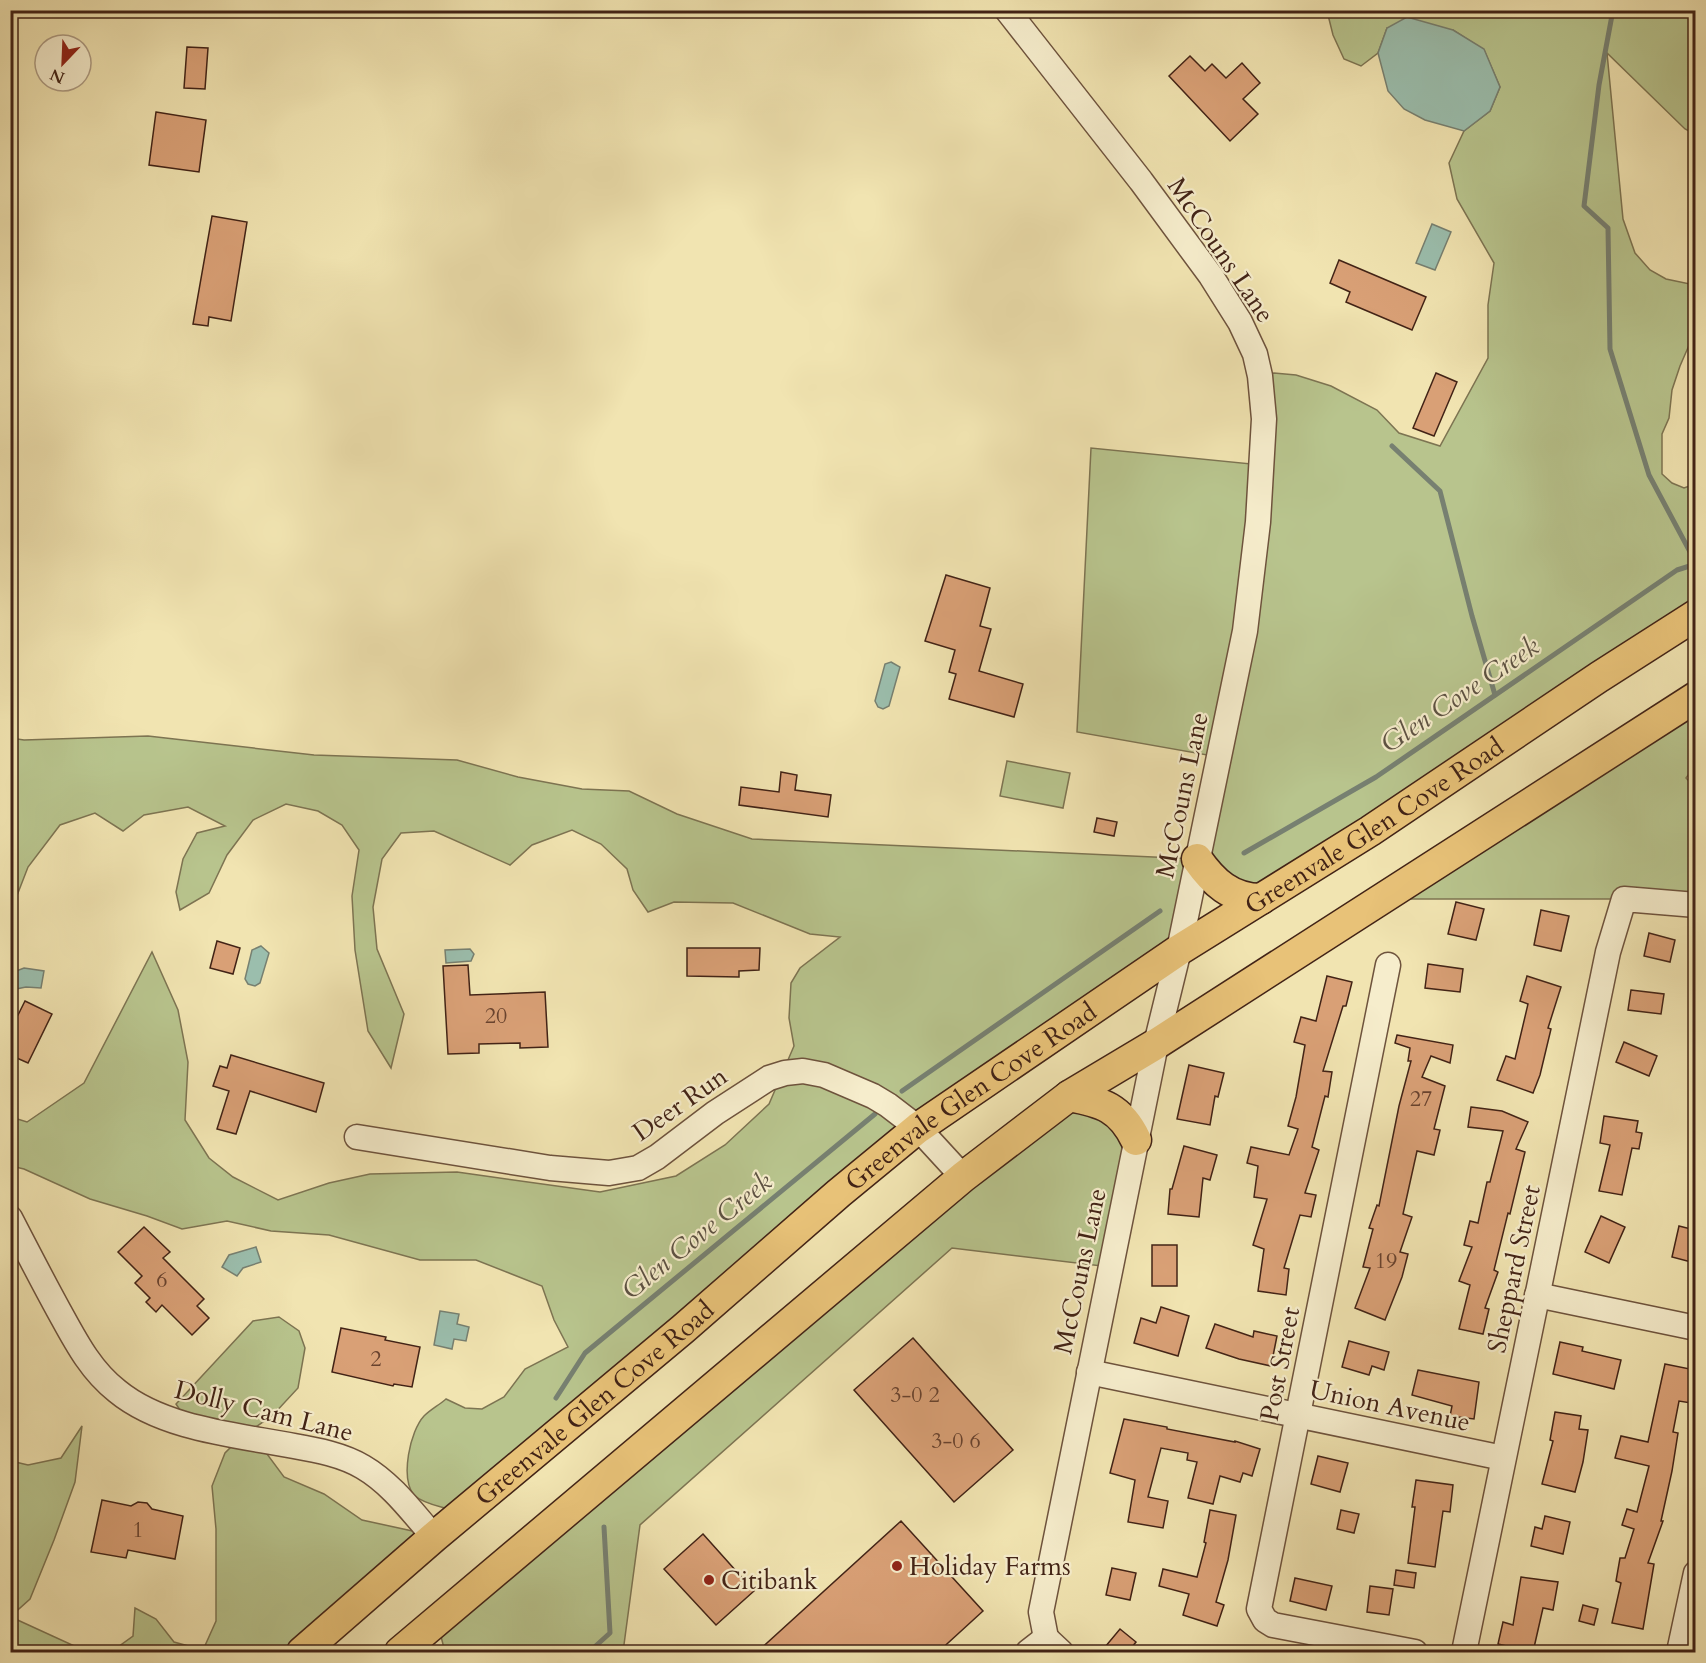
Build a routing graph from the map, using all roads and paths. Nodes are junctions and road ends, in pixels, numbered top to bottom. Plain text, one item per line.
1 (1007, 10) edge
2 (1695, 615) edge
3 (1695, 697) edge
4 (1197, 859) junction
5 (1261, 899) junction
6 (1695, 905) edge
7 (1179, 950) junction
8 (1388, 965) dead end
9 (1156, 1044) junction
10 (1070, 1096) junction
11 (918, 1128) junction
12 (357, 1137) dead end
13 (1136, 1140) junction
14 (963, 1177) junction
15 (10, 1218) edge
16 (1538, 1295) junction
17 (1695, 1328) edge
18 (1089, 1372) junction
19 (1299, 1416) junction
20 (1503, 1458) junction
21 (434, 1537) junction
22 (1695, 1573) edge
23 (1045, 1648) edge
24 (302, 1653) edge
25 (400, 1653) edge
26 (1415, 1653) edge
27 (1464, 1653) edge
28 (1679, 1653) edge

1 - 4 street, McCouns Lane
2 - 5 main road, Greenvale Glen Cove Road
3 - 9 main road
4 - 5 main road
4 - 7 street, McCouns Lane
5 - 7 main road, Greenvale Glen Cove Road
6 - 16 street, Sheppard Street
7 - 9 street, McCouns Lane
7 - 11 main road, Greenvale Glen Cove Road
8 - 19 street, Post Street
9 - 10 main road
9 - 13 street, McCouns Lane
10 - 13 main road
10 - 14 main road
11 - 12 street, Deer Run
11 - 14 street, Deer Run
11 - 21 main road, Greenvale Glen Cove Road
13 - 18 street, McCouns Lane
14 - 25 main road
15 - 21 street, Dolly Cam Lane
16 - 17 street
16 - 20 street, Sheppard Street
18 - 19 street, Union Avenue
18 - 23 street, McCouns Lane
19 - 20 street, Union Avenue
19 - 26 street, Post Street
20 - 27 street, Sheppard Street
21 - 24 main road, Greenvale Glen Cove Road
22 - 28 street

